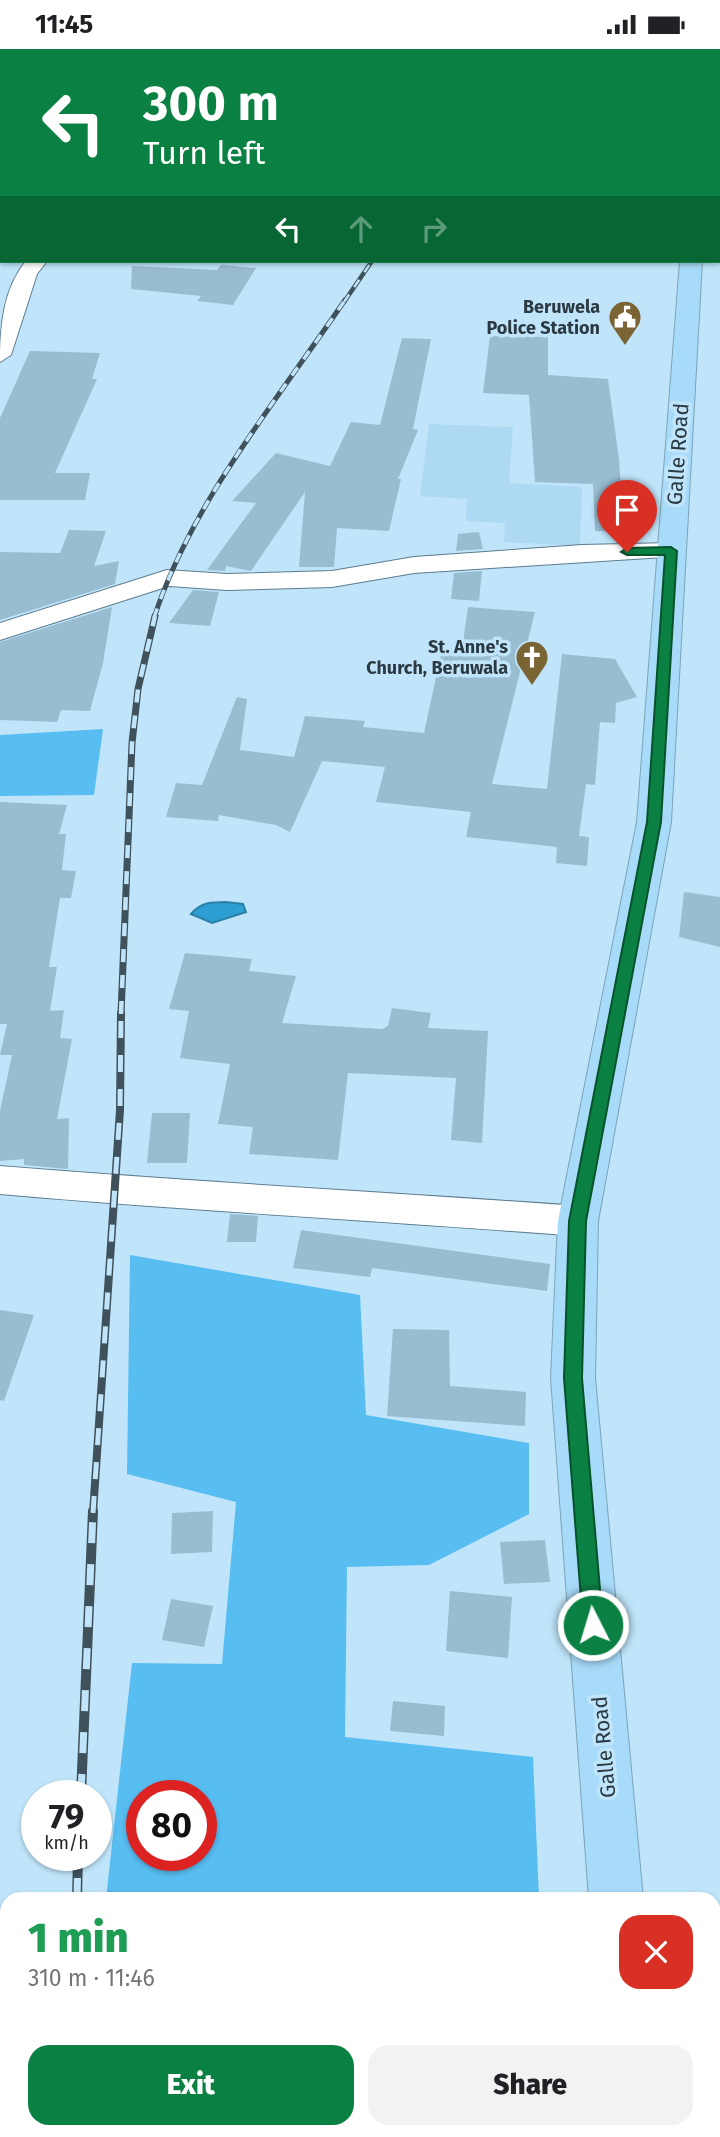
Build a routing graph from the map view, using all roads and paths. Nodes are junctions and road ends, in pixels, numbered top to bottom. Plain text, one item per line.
1 (691, 263) edge
2 (32, 267) edge
3 (0, 270) edge
4 (0, 355) edge
5 (671, 551) junction
6 (0, 632) edge
7 (0, 1180) edge
8 (578, 1221) junction
9 (615, 1892) edge

1 - 5 highway, Galle Road
2 - 3 street
2 - 4 street
5 - 6 street
5 - 8 highway, Galle Road
7 - 8 street
8 - 9 highway, Galle Road

